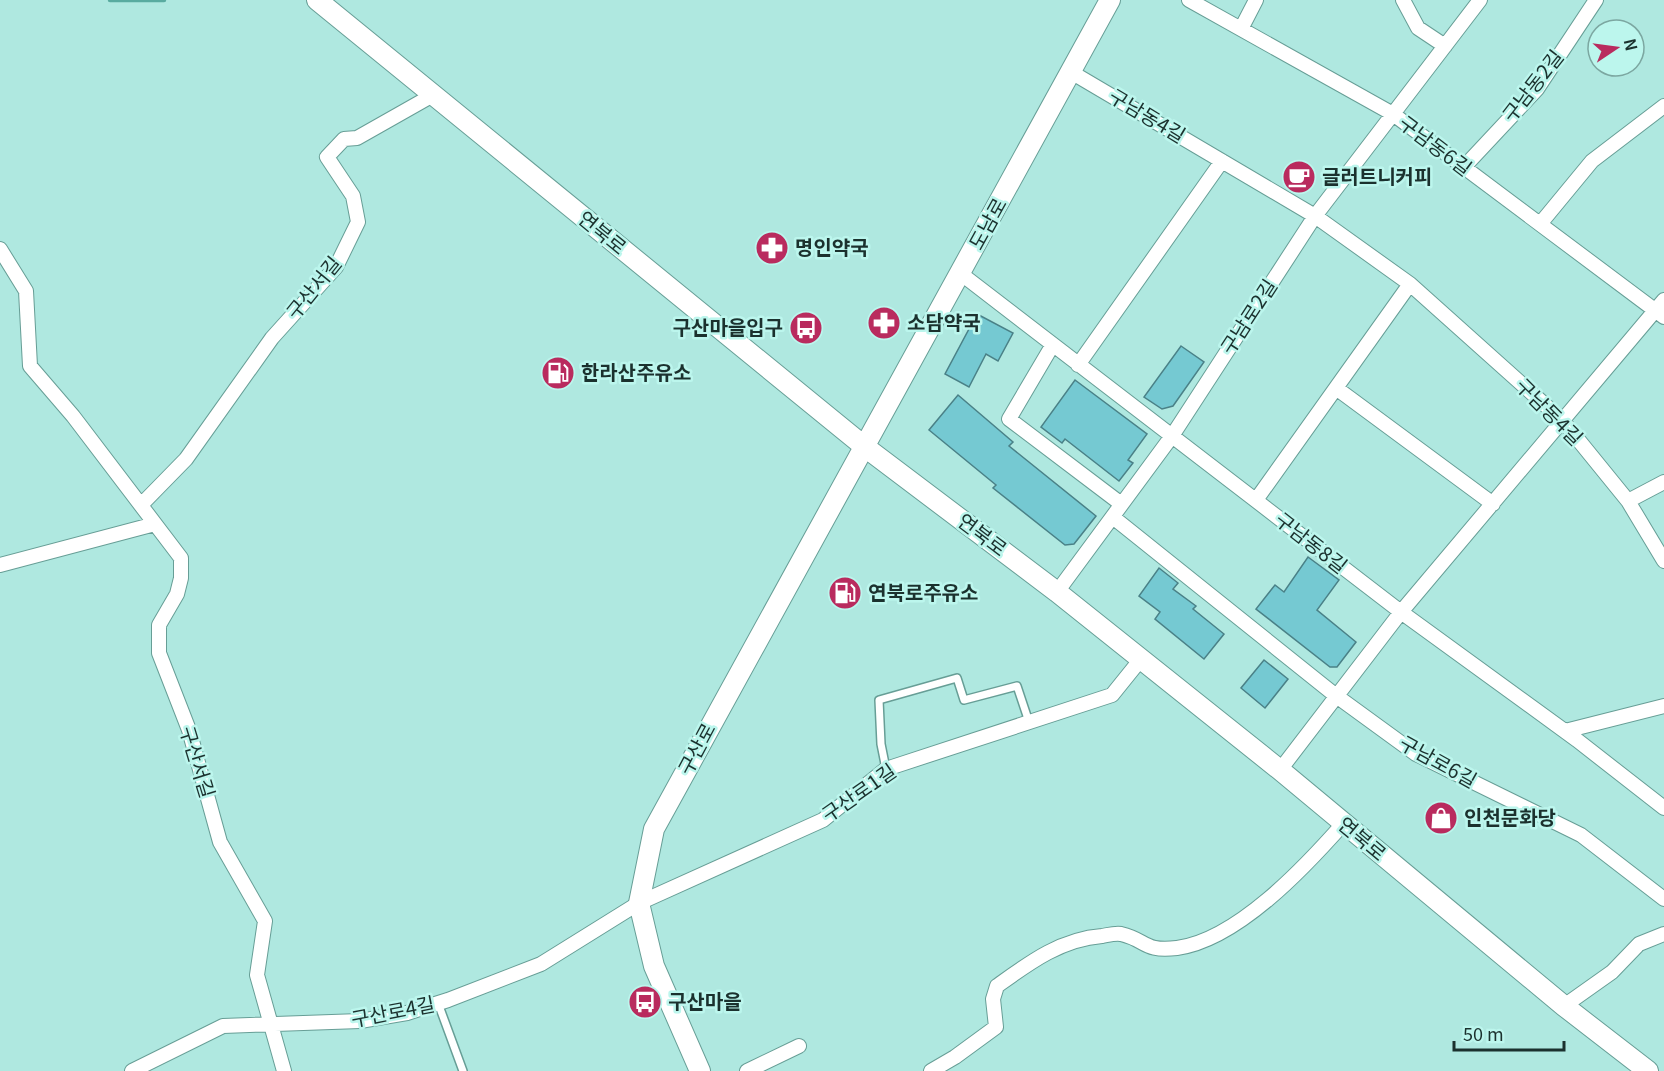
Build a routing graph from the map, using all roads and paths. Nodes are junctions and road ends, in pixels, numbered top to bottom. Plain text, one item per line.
1 (317, 0) edge
2 (1110, 0) edge
3 (1190, 0) edge
4 (1256, 0) edge
5 (1403, 0) edge
6 (1480, 0) edge
7 (1596, 0) edge
8 (1240, 29) junction
9 (1445, 46) junction
10 (1071, 72) junction
11 (433, 95) junction
12 (1664, 106) edge
13 (1393, 114) junction
14 (1222, 161) junction
15 (1464, 167) junction
16 (1315, 216) junction
17 (1540, 224) junction
18 (0, 249) edge
19 (960, 273) junction
20 (1410, 284) junction
21 (1661, 309) edge
22 (1052, 346) junction
23 (1078, 365) junction
24 (1336, 388) junction
25 (1563, 421) junction
26 (1172, 436) junction
27 (865, 447) junction
28 (1664, 482) edge
29 (1256, 500) junction
30 (1628, 501) junction
31 (1120, 503) junction
32 (1493, 504) junction
33 (141, 506) junction
34 (1114, 518) junction
35 (155, 524) junction
36 (1664, 561) edge
37 (0, 566) edge
38 (1058, 592) junction
39 (1401, 612) junction
40 (1141, 659) junction
41 (1335, 696) junction
42 (1664, 706) edge
43 (1029, 722) junction
44 (1565, 731) junction
45 (886, 769) junction
46 (1280, 771) junction
47 (1664, 808) edge
48 (1343, 824) junction
49 (1664, 900) edge
50 (639, 903) junction
51 (1664, 934) edge
52 (438, 1003) junction
53 (1564, 1006) junction
54 (272, 1025) junction
55 (799, 1046) dead end
56 (132, 1071) edge
57 (284, 1071) edge
58 (463, 1071) edge
59 (700, 1071) edge
60 (747, 1071) edge
61 (931, 1071) edge
62 (1648, 1071) edge

1 - 11 main road, 연북로
2 - 10 main road, 도남로
3 - 8 street, 구남동6길
4 - 8 street
5 - 9 street
6 - 9 street, 구남로2길
7 - 15 street, 구남동2길
8 - 13 street, 구남동6길
9 - 13 street, 구남로2길
10 - 14 street, 구남동4길
10 - 19 main road, 도남로
11 - 27 main road, 연북로
11 - 33 street, 구산서길
12 - 17 street
13 - 15 street, 구남동6길
13 - 16 street, 구남로2길
14 - 16 street, 구남동4길
14 - 23 street
15 - 17 street, 구남동6길
16 - 20 street, 구남동4길
16 - 26 street, 구남로2길
17 - 21 street, 구남동6길
18 - 33 street, 구산서길
19 - 22 street, 구남동8길
19 - 27 main road, 도남로
20 - 24 street
20 - 25 street, 구남동4길
21 - 25 street
22 - 23 street, 구남동8길
22 - 31 street
23 - 26 street, 구남동8길
24 - 29 street
24 - 32 street
25 - 30 street, 구남동4길
25 - 32 street
26 - 29 street, 구남동8길
26 - 31 street, 구남로2길
27 - 38 main road, 연북로
27 - 50 main road, 구산로
28 - 30 street
29 - 39 street, 구남동8길
30 - 36 street, 구남동4길
31 - 34 street, 구남로2길
32 - 39 street
33 - 35 street, 구산서길
34 - 38 street, 구남로2길
34 - 41 street, 구남로6길
35 - 37 street
35 - 54 street, 구산서길
38 - 40 main road, 연북로
39 - 41 street
39 - 44 street, 구남동8길
40 - 43 street, 구산로1길
40 - 46 main road, 연북로
41 - 46 street
41 - 49 street, 구남로6길
42 - 44 street
43 - 45 street, 구산로1길
43 - 45 lane
44 - 47 street, 구남동8길
45 - 50 street, 구산로1길
46 - 48 main road, 연북로
48 - 53 main road, 연북로
48 - 61 street
50 - 52 street, 구산로4길
50 - 59 main road, 구산로
51 - 53 street
52 - 54 street, 구산로4길
52 - 58 lane
53 - 62 main road, 연북로
54 - 56 street, 구산로4길
54 - 57 street, 구산서길
55 - 60 street

